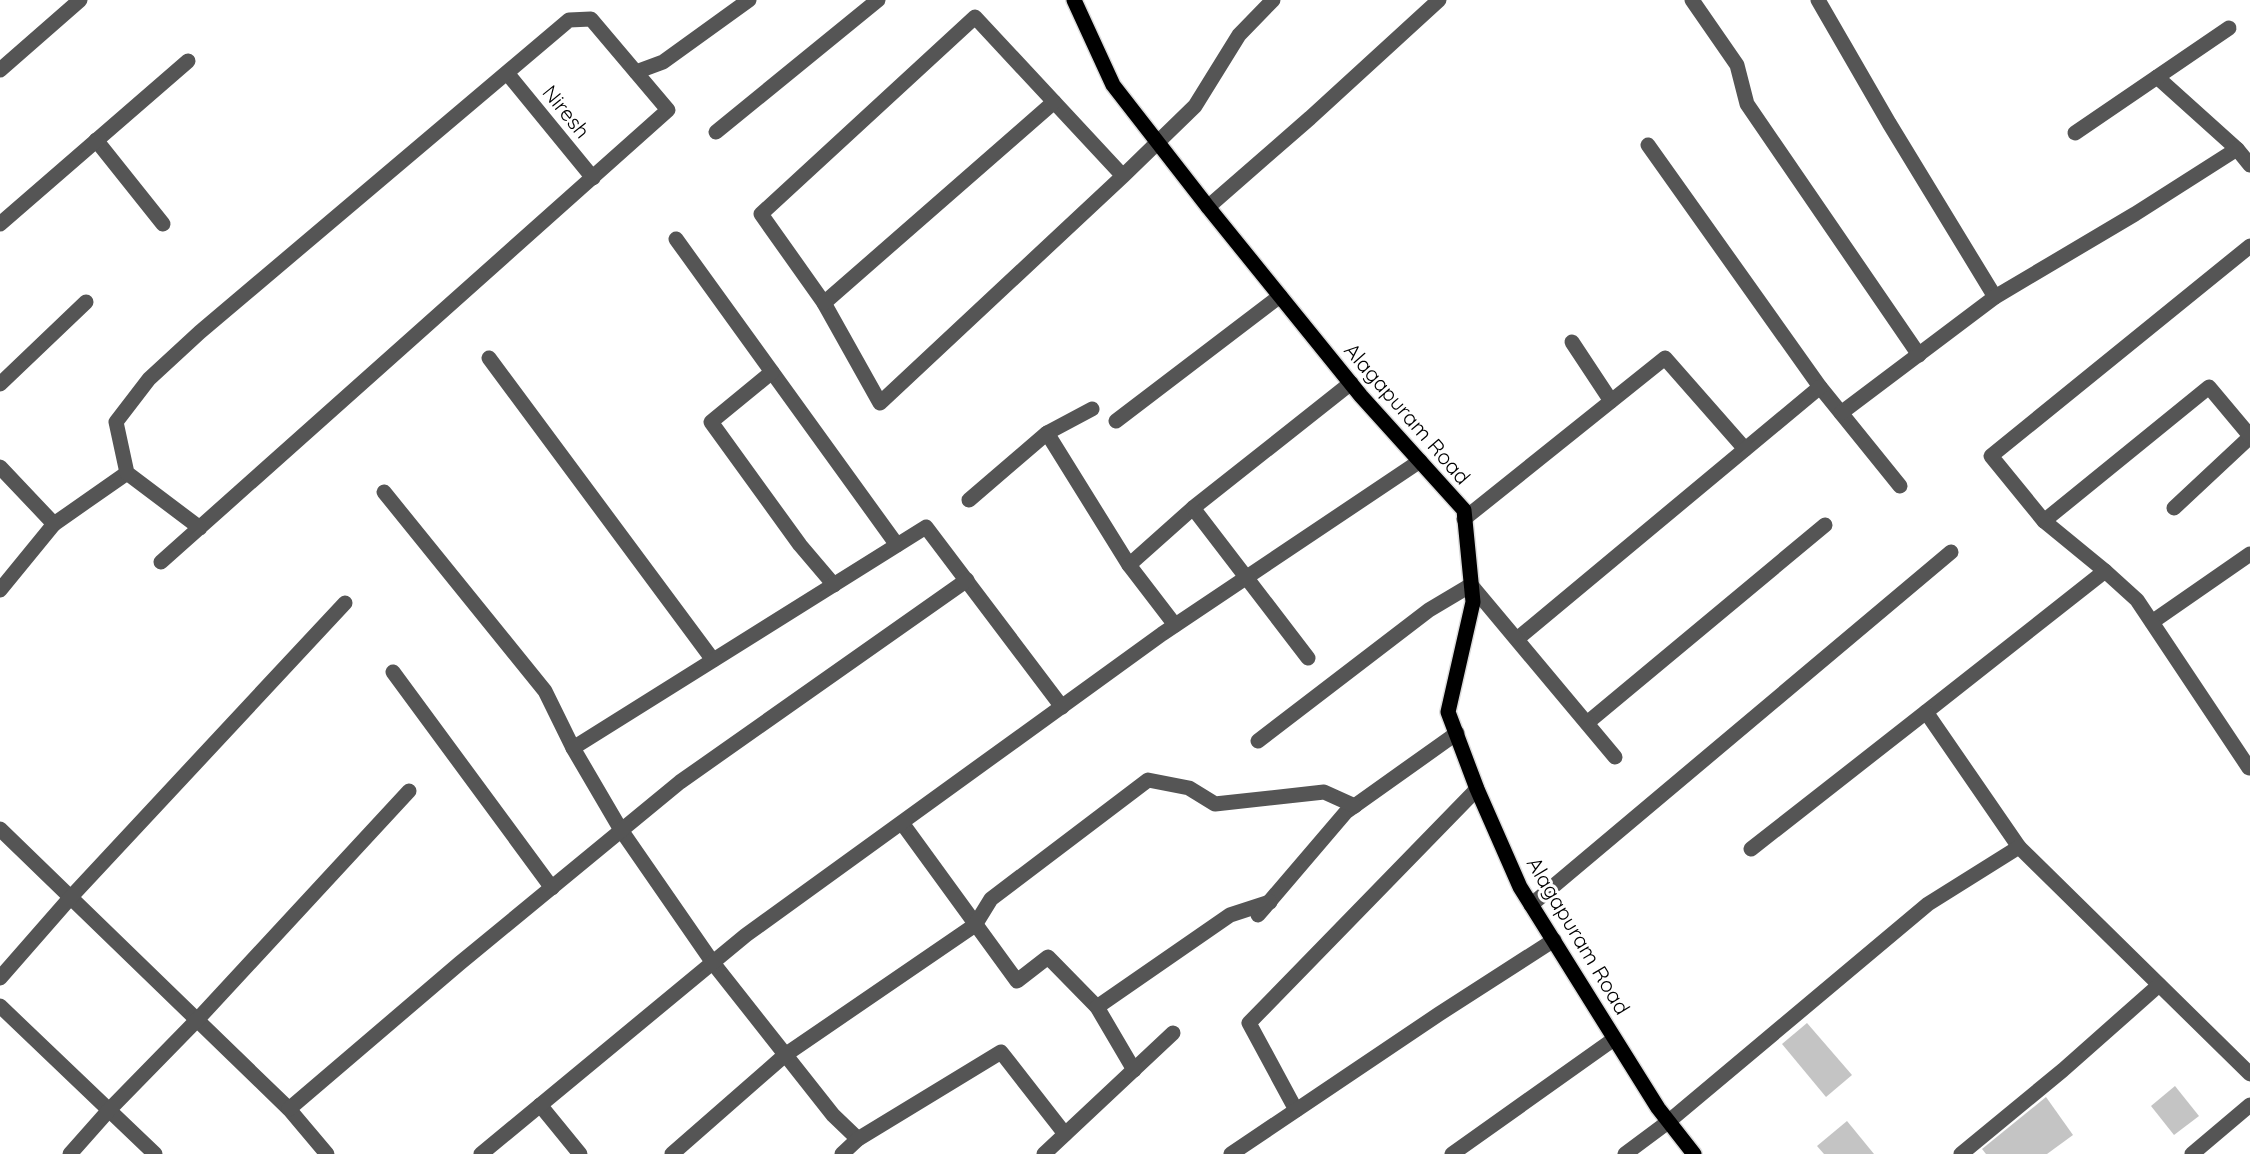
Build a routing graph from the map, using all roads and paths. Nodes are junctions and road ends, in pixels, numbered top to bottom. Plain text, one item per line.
1 (80, 0) edge
2 (749, 0) edge
3 (878, 0) edge
4 (1074, 0) edge
5 (1273, 0) edge
6 (1439, 0) edge
7 (1692, 0) edge
8 (1818, 0) edge
9 (2229, 28) dead end
10 (188, 61) dead end
11 (0, 70) edge
12 (636, 72) junction
13 (507, 73) junction
14 (2157, 78) junction
15 (1054, 102) junction
16 (716, 132) dead end
17 (2075, 133) dead end
18 (96, 140) junction
19 (1158, 143) junction
20 (1648, 145) dead end
21 (2237, 149) junction
22 (2250, 165) edge
23 (1123, 176) junction
24 (592, 178) junction
25 (1208, 207) junction
26 (0, 224) edge
27 (163, 224) dead end
28 (676, 239) dead end
29 (2250, 246) edge
30 (1280, 296) junction
31 (1995, 297) junction
32 (86, 303) dead end
33 (824, 303) junction
34 (1572, 342) dead end
35 (1919, 355) junction
36 (489, 358) dead end
37 (772, 372) junction
38 (1351, 383) junction
39 (0, 384) edge
40 (1820, 387) junction
41 (1611, 401) junction
42 (1092, 409) dead end
43 (1841, 413) junction
44 (1116, 421) dead end
45 (1047, 433) junction
46 (2250, 437) edge
47 (1745, 449) junction
48 (1420, 461) junction
49 (0, 467) edge
50 (127, 473) junction
51 (1900, 486) dead end
52 (384, 492) dead end
53 (969, 500) dead end
54 (1193, 508) junction
55 (2174, 508) dead end
56 (1464, 519) junction
57 (2044, 521) junction
58 (54, 524) junction
59 (1825, 525) dead end
60 (200, 528) junction
61 (897, 545) junction
62 (1951, 552) dead end
63 (2250, 554) edge
64 (161, 562) dead end
65 (1129, 565) junction
66 (2105, 571) junction
67 (1246, 578) junction
68 (966, 580) junction
69 (2, 583) edge
70 (834, 585) junction
71 (1471, 585) junction
72 (345, 603) dead end
73 (2152, 622) junction
74 (1175, 625) junction
75 (1517, 639) junction
76 (1308, 658) dead end
77 (713, 660) junction
78 (393, 672) dead end
79 (1062, 706) junction
80 (1926, 712) junction
81 (1587, 723) junction
82 (1457, 734) junction
83 (1258, 741) dead end
84 (573, 748) junction
85 (1615, 757) dead end
86 (2250, 768) edge
87 (1478, 789) junction
88 (410, 791) dead end
89 (1355, 806) junction
90 (902, 823) junction
91 (0, 829) edge
92 (621, 831) junction
93 (2019, 847) junction
94 (1751, 849) dead end
95 (552, 888) junction
96 (70, 898) junction
97 (1270, 902) junction
98 (1531, 905) junction
99 (1258, 915) dead end
100 (975, 925) junction
101 (1554, 940) junction
102 (713, 963) junction
103 (0, 978) edge
104 (2159, 985) junction
105 (0, 1006) edge
106 (1097, 1006) junction
107 (197, 1020) junction
108 (1173, 1033) dead end
109 (1614, 1039) junction
110 (785, 1054) junction
111 (1134, 1070) junction
112 (2250, 1074) edge
113 (540, 1105) junction
114 (2250, 1105) edge
115 (289, 1109) junction
116 (109, 1110) junction
117 (1296, 1110) junction
118 (1668, 1122) junction
119 (1065, 1134) junction
120 (858, 1139) junction
121 (70, 1154) edge
122 (155, 1154) edge
123 (327, 1154) edge
124 (481, 1154) edge
125 (580, 1154) edge
126 (672, 1154) edge
127 (842, 1154) edge
128 (1044, 1154) edge
129 (1231, 1154) edge
130 (1452, 1154) edge
131 (1625, 1154) edge
132 (1694, 1154) edge
133 (1961, 1154) edge
134 (2192, 1154) edge

1 - 11 street
2 - 12 street
3 - 16 street
4 - 19 main road, Alagapuram Road
5 - 19 street
6 - 25 street
7 - 35 street
8 - 31 street
9 - 14 street
10 - 18 street
12 - 13 street
12 - 24 street
13 - 24 street, Niresh
13 - 50 street
14 - 17 street
14 - 21 street
15 - 23 street
15 - 33 street
15 - 33 street
18 - 26 street
18 - 27 street
19 - 23 street
19 - 25 main road, Alagapuram Road
20 - 40 street
21 - 22 street
21 - 31 street
23 - 33 street
24 - 60 street
25 - 30 main road, Alagapuram Road
28 - 37 street
29 - 57 street
30 - 38 main road, Alagapuram Road
30 - 44 street
31 - 35 street
32 - 39 street
34 - 41 street
35 - 43 street
36 - 77 street
37 - 61 street
37 - 70 street
38 - 48 main road, Alagapuram Road
38 - 54 street
40 - 43 street
40 - 47 street
41 - 47 street
41 - 56 street
42 - 45 street
43 - 51 street
45 - 53 street
45 - 65 street
46 - 55 street
46 - 57 street
47 - 75 street
48 - 56 main road, Alagapuram Road
48 - 67 street
49 - 58 street
50 - 58 street
50 - 60 street
52 - 84 street
54 - 65 street
54 - 67 street
56 - 71 main road, Alagapuram Road
57 - 66 street
58 - 69 street
59 - 81 street
60 - 64 street
61 - 68 street
61 - 70 street
62 - 98 street
63 - 73 street
65 - 74 street
66 - 73 street
66 - 80 street
67 - 74 street
67 - 76 street
68 - 79 street
68 - 92 street
70 - 77 street
71 - 75 street
71 - 82 main road, Alagapuram Road
71 - 83 street
72 - 96 street
73 - 86 street
74 - 79 street
75 - 81 street
77 - 84 street
78 - 95 street
79 - 90 street
80 - 93 street
80 - 94 street
81 - 85 street
82 - 87 main road, Alagapuram Road
82 - 89 street
84 - 92 street
87 - 98 main road, Alagapuram Road
87 - 117 street
88 - 107 street
89 - 97 street
89 - 100 street
90 - 100 street
90 - 102 street
91 - 96 street
92 - 95 street
92 - 102 street
93 - 104 street
93 - 118 street
95 - 115 street
96 - 103 street
96 - 107 street
97 - 99 street
97 - 106 street
98 - 101 main road, Alagapuram Road
100 - 106 street
100 - 110 street
101 - 109 main road, Alagapuram Road
101 - 117 street
102 - 110 street
102 - 113 street
104 - 112 street
104 - 133 street
105 - 116 street
106 - 111 street
107 - 115 street
107 - 116 street
108 - 111 street
109 - 118 main road, Alagapuram Road
109 - 130 street
110 - 120 street
110 - 126 street
111 - 119 street
113 - 124 street
113 - 125 street
114 - 134 street
115 - 123 street
116 - 121 street
116 - 122 street
117 - 129 street
118 - 131 street
118 - 132 main road, Alagapuram Road
119 - 120 street
119 - 128 street
120 - 127 street

